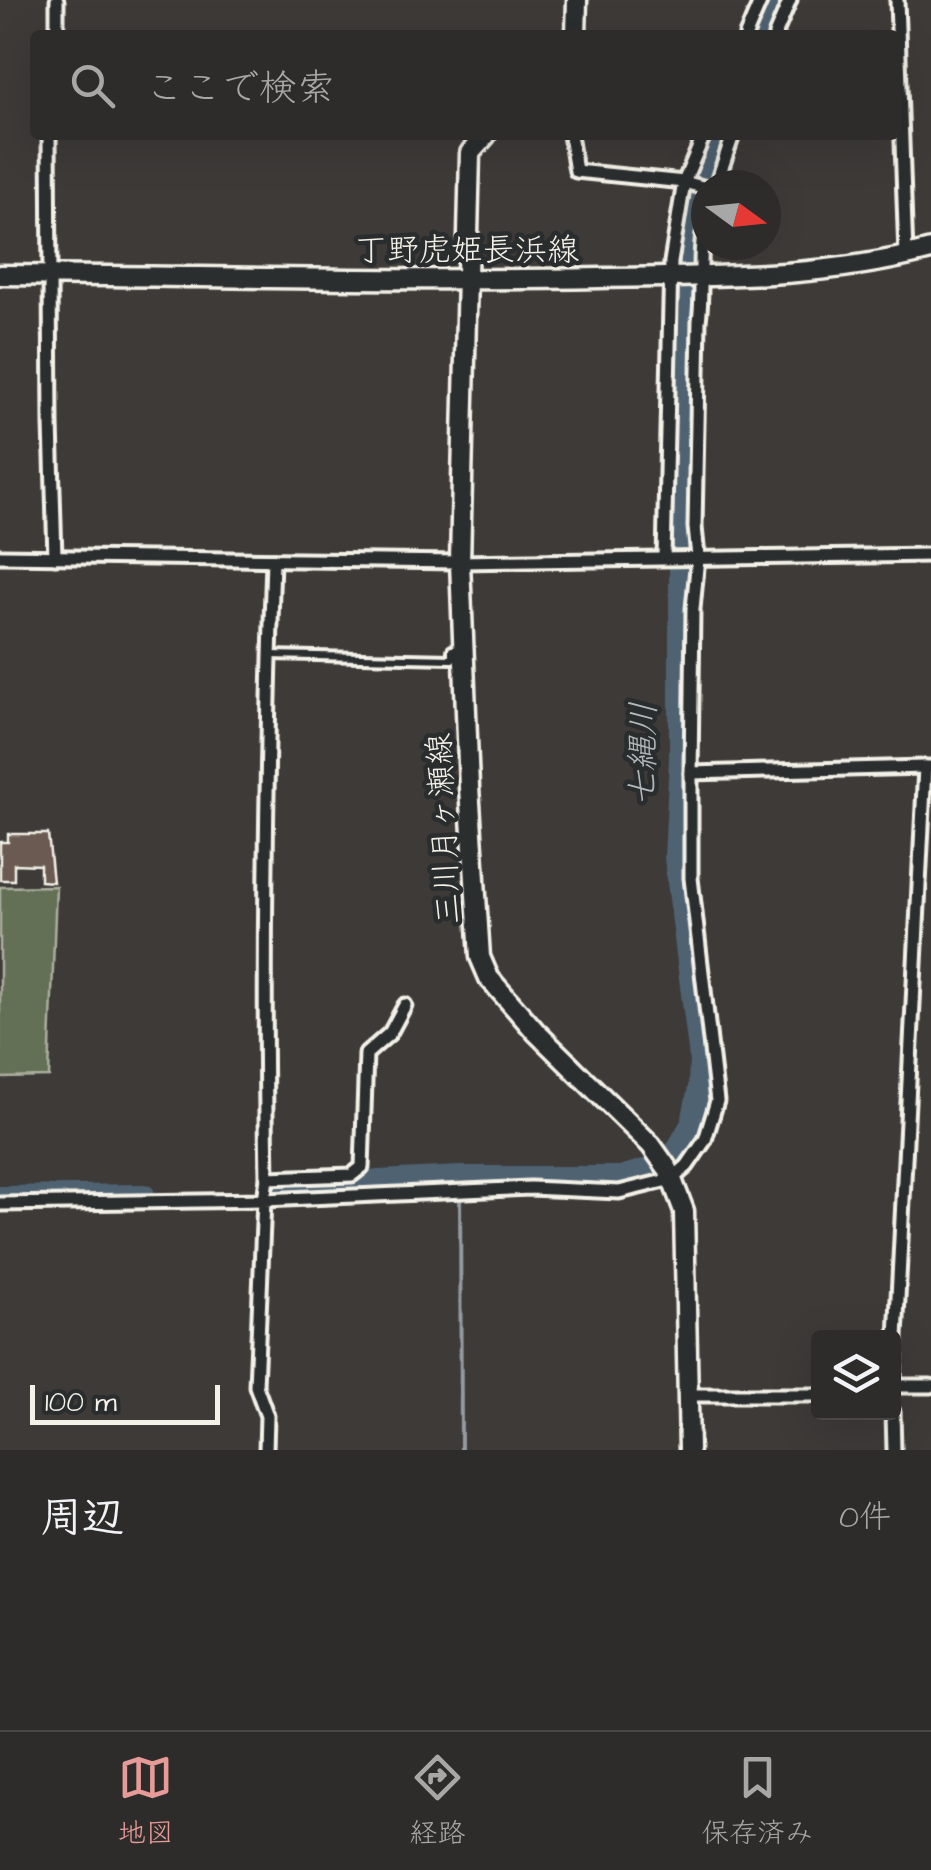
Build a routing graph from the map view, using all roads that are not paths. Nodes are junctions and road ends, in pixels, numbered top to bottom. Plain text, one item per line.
1 (57, 0) edge
2 (577, 0) edge
3 (761, 0) edge
4 (790, 0) edge
5 (897, 0) edge
6 (57, 30) edge
7 (576, 30) edge
8 (748, 30) edge
9 (777, 30) edge
10 (898, 30) edge
11 (901, 114) edge
12 (49, 140) edge
13 (481, 140) edge
14 (571, 140) edge
15 (702, 140) edge
16 (731, 140) edge
17 (721, 170) edge
18 (684, 182) junction
19 (691, 184) edge
20 (931, 250) edge
21 (906, 256) junction
22 (702, 260) edge
23 (0, 275) edge
24 (51, 276) junction
25 (672, 277) junction
26 (702, 277) junction
27 (465, 280) junction
28 (931, 555) edge
29 (0, 556) edge
30 (55, 557) junction
31 (698, 557) junction
32 (664, 558) junction
33 (274, 560) junction
34 (460, 562) junction
35 (464, 650) junction
36 (270, 656) junction
37 (928, 767) edge
38 (691, 773) junction
39 (404, 1004) dead end
40 (666, 1168) junction
41 (267, 1178) junction
42 (264, 1200) junction
43 (0, 1204) edge
44 (897, 1330) edge
45 (901, 1386) edge
46 (931, 1386) edge
47 (688, 1395) junction
48 (811, 1395) edge
49 (893, 1420) edge
50 (266, 1450) edge
51 (690, 1450) edge
52 (894, 1450) edge

1 - 6 street
2 - 7 main road
3 - 8 street
4 - 9 street
5 - 10 street
11 - 21 street
12 - 24 street
13 - 27 main road, 三川月ヶ瀬線
14 - 18 street
15 - 18 street
16 - 17 street
18 - 19 street
18 - 25 street
20 - 21 main road, 丁野虎姫長浜線
21 - 26 main road, 丁野虎姫長浜線
22 - 26 street
23 - 24 main road, 丁野虎姫長浜線
24 - 27 main road, 丁野虎姫長浜線
24 - 30 street
25 - 26 main road, 丁野虎姫長浜線
25 - 27 main road, 丁野虎姫長浜線
25 - 32 street
26 - 31 street
27 - 34 main road, 三川月ヶ瀬線
28 - 31 street
29 - 30 street
30 - 33 street
31 - 32 street
31 - 38 street
32 - 34 street
33 - 34 street
33 - 36 street
34 - 35 main road, 三川月ヶ瀬線
35 - 36 lane
35 - 40 main road, 三川月ヶ瀬線
36 - 41 street
37 - 38 street
37 - 44 street
38 - 40 street
39 - 41 street
40 - 42 street
40 - 47 main road
41 - 42 street
42 - 43 street
42 - 50 street
45 - 46 street
47 - 48 street
47 - 51 main road
49 - 52 street

